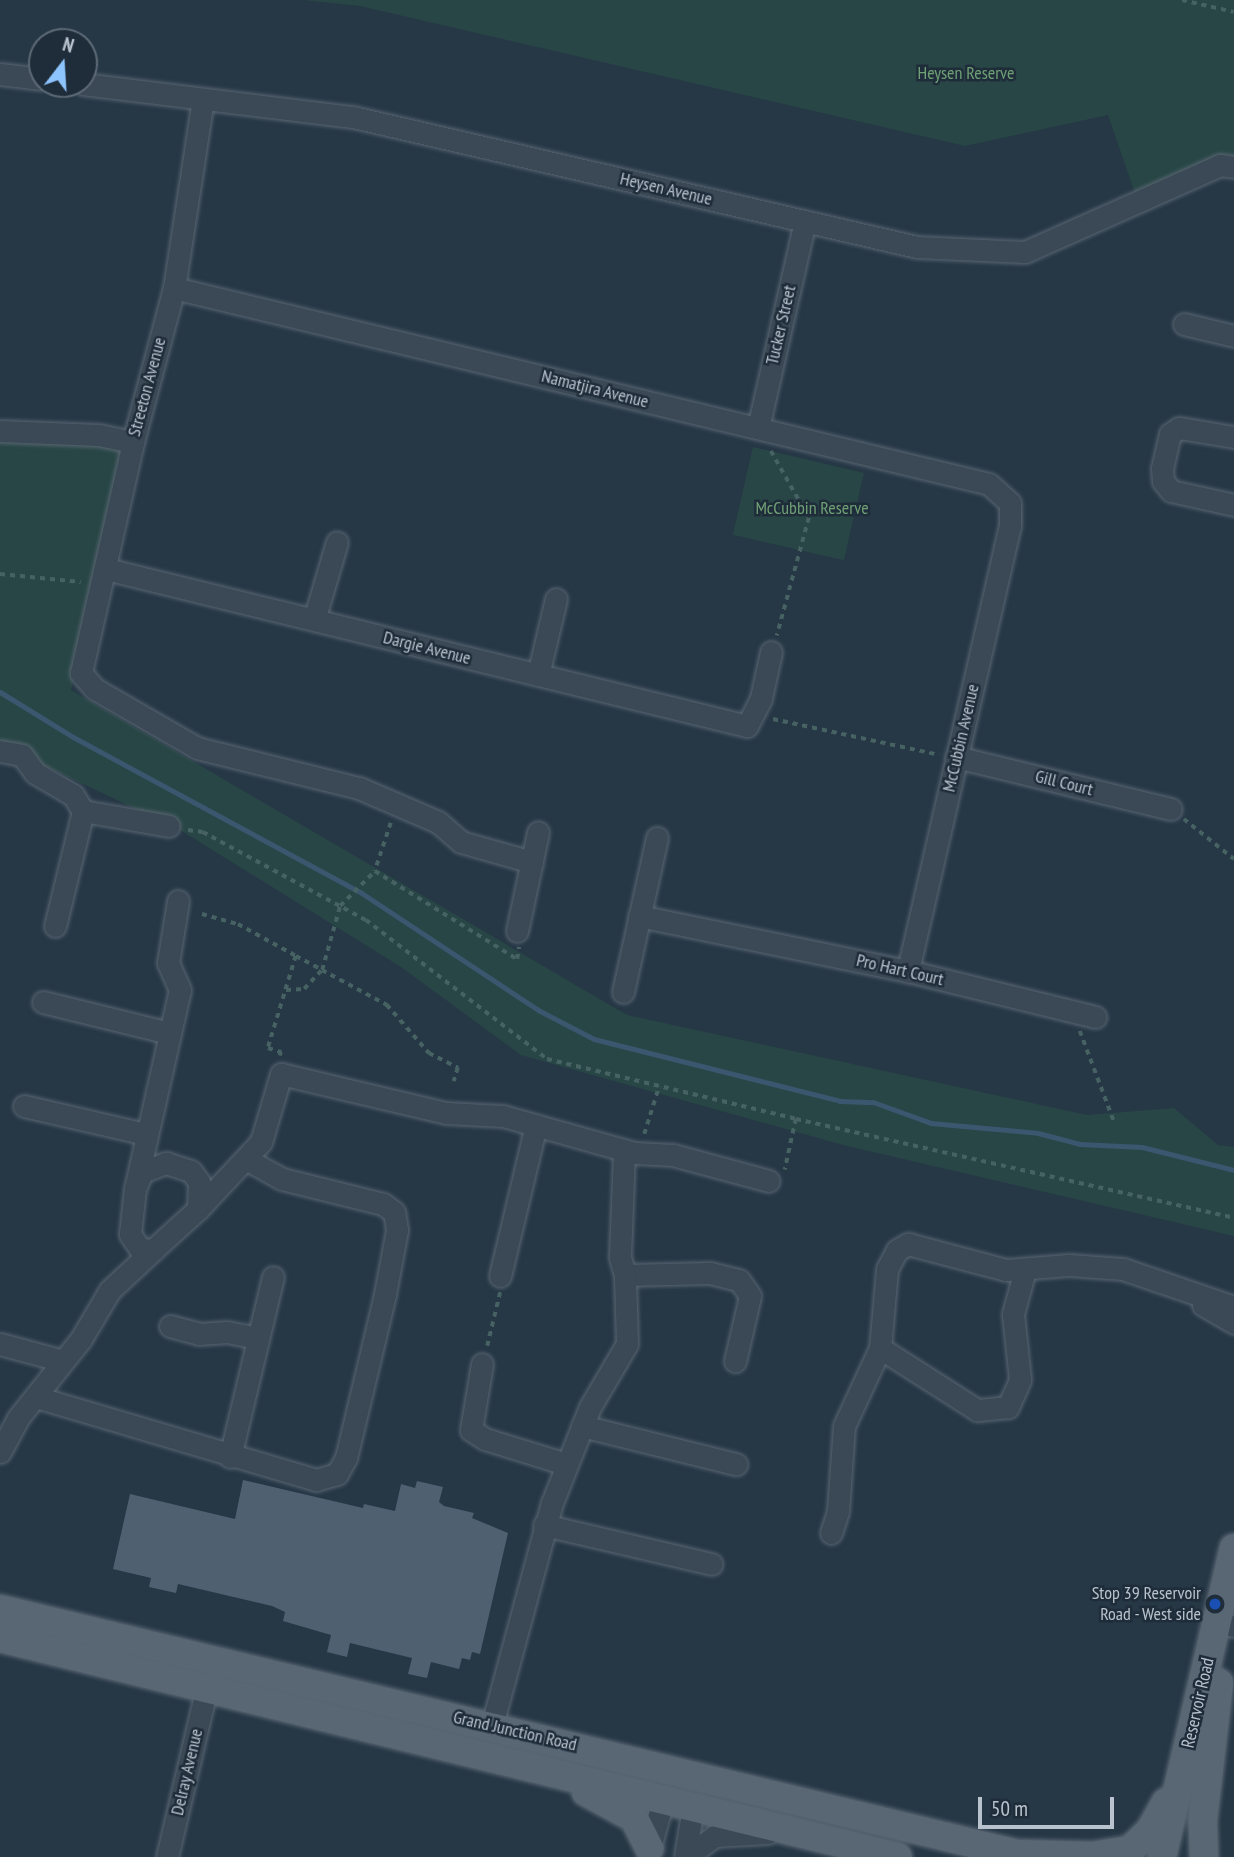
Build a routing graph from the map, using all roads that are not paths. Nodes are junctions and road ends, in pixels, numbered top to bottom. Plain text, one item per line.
1 (0, 74) edge
2 (28, 77) edge
3 (98, 86) edge
4 (203, 99) junction
5 (1234, 167) edge
6 (805, 221) junction
7 (174, 288) junction
8 (1184, 324) dead end
9 (1234, 336) edge
10 (758, 428) junction
11 (0, 431) edge
12 (1234, 437) edge
13 (133, 442) junction
14 (1010, 503) joint
15 (1234, 505) edge
16 (337, 542) dead end
17 (104, 578) junction
18 (556, 599) dead end
19 (314, 620) junction
20 (771, 652) road end
21 (538, 675) junction
22 (0, 751) edge
23 (956, 757) junction
24 (1171, 809) road end
25 (83, 811) junction
26 (169, 826) road end
27 (538, 832) dead end
28 (657, 838) dead end
29 (532, 862) junction
30 (178, 901) dead end
31 (639, 916) junction
32 (55, 926) dead end
33 (517, 931) road end
34 (908, 971) junction
35 (623, 992) dead end
36 (43, 1002) dead end
37 (1086, 1015) road end
38 (169, 1034) junction
39 (24, 1106) dead end
40 (536, 1125) junction
41 (145, 1134) junction
42 (631, 1152) junction
43 (166, 1163) junction
44 (242, 1166) junction
45 (191, 1171) junction
46 (769, 1181) road end
47 (135, 1189) junction
48 (198, 1209) junction
49 (130, 1218) junction
50 (153, 1250) junction
51 (1025, 1270) junction
52 (625, 1275) junction
53 (500, 1276) road end
54 (273, 1278) dead end
55 (110, 1290) junction
56 (1188, 1293) junction
57 (1234, 1307) edge
58 (1234, 1323) edge
59 (170, 1326) dead end
60 (258, 1338) junction
61 (0, 1344) edge
62 (880, 1348) junction
63 (64, 1361) junction
64 (735, 1361) dead end
65 (482, 1364) road end
66 (36, 1397) junction
67 (582, 1426) junction
68 (0, 1452) edge
69 (230, 1457) junction
70 (566, 1464) junction
71 (736, 1464) dead end
72 (544, 1525) junction
73 (831, 1534) dead end
74 (1234, 1548) edge
75 (712, 1564) dead end
76 (0, 1609) edge
77 (1229, 1623) edge
78 (0, 1628) edge
79 (0, 1637) edge
80 (65, 1653) junction
81 (213, 1658) junction
82 (1219, 1684) junction
83 (207, 1687) junction
84 (498, 1727) junction
85 (534, 1767) junction
86 (671, 1769) junction
87 (1181, 1773) junction
88 (700, 1776) junction
89 (663, 1800) junction
90 (693, 1807) junction
91 (792, 1832) junction
92 (648, 1852) edge
93 (1024, 1856) edge
94 (167, 1857) edge
95 (686, 1857) edge
96 (898, 1857) edge
97 (1162, 1857) edge
98 (1178, 1857) edge
99 (1204, 1857) edge

1 - 2 street
3 - 4 street, Heysen Avenue
4 - 6 street, Heysen Avenue
4 - 7 street, Streeton Avenue
5 - 6 street, Heysen Avenue
6 - 10 street, Tucker Street
7 - 10 street, Namatjira Avenue
7 - 13 street, Streeton Avenue
8 - 9 street
10 - 14 street, Namatjira Avenue
11 - 13 street
12 - 15 street
13 - 17 street, Streeton Avenue
14 - 23 street, McCubbin Avenue
16 - 19 street
17 - 19 street, Dargie Avenue
17 - 29 street, Streeton Avenue
18 - 21 street
19 - 21 street, Dargie Avenue
20 - 21 street, Dargie Avenue
22 - 25 street
23 - 24 street, Gill Court
23 - 34 street, McCubbin Avenue
25 - 26 street
25 - 32 street
27 - 29 street
28 - 31 street
29 - 33 street
30 - 38 street
31 - 34 street, Pro Hart Court
31 - 35 street
34 - 37 street, Pro Hart Court
36 - 38 street
38 - 41 street
39 - 41 street
40 - 42 street
40 - 44 street
40 - 53 street
41 - 43 street
41 - 47 street
42 - 46 street
42 - 52 street
43 - 45 street
43 - 47 street
44 - 45 street
44 - 48 street
44 - 69 street
45 - 48 street
47 - 49 street
48 - 50 street
49 - 50 street
49 - 55 street
50 - 55 street
51 - 56 street
51 - 62 street
51 - 62 street
52 - 64 street
52 - 67 street
54 - 60 street
55 - 63 street
56 - 57 street
56 - 58 street
59 - 60 street
60 - 69 street
61 - 63 street
62 - 73 street
63 - 66 street
65 - 70 street
66 - 68 street
66 - 69 street
67 - 70 street
67 - 71 street
70 - 72 street
72 - 75 street
72 - 84 street
74 - 77 main road, Reservoir Road
76 - 81 main road, Grand Junction Road
77 - 82 main road, Reservoir Road
77 - 87 main road, Reservoir Road
78 - 80 main road
79 - 80 main road, Grand Junction Road
80 - 83 main road, Grand Junction Road
81 - 83 main road
81 - 84 main road, Grand Junction Road
82 - 98 main road, Reservoir Road
82 - 99 main road
83 - 85 main road, Grand Junction Road
83 - 94 street, Delray Avenue
84 - 86 main road, Grand Junction Road
85 - 89 main road, Grand Junction Road
85 - 92 main road
86 - 88 main road, Grand Junction Road
86 - 89 main road
87 - 93 main road, Grand Junction Road
87 - 97 main road, Reservoir Road
88 - 90 main road
88 - 93 main road, Grand Junction Road
89 - 90 main road, Grand Junction Road
89 - 92 street
90 - 91 main road, Grand Junction Road
90 - 95 street
91 - 95 street
91 - 96 main road, Grand Junction Road

